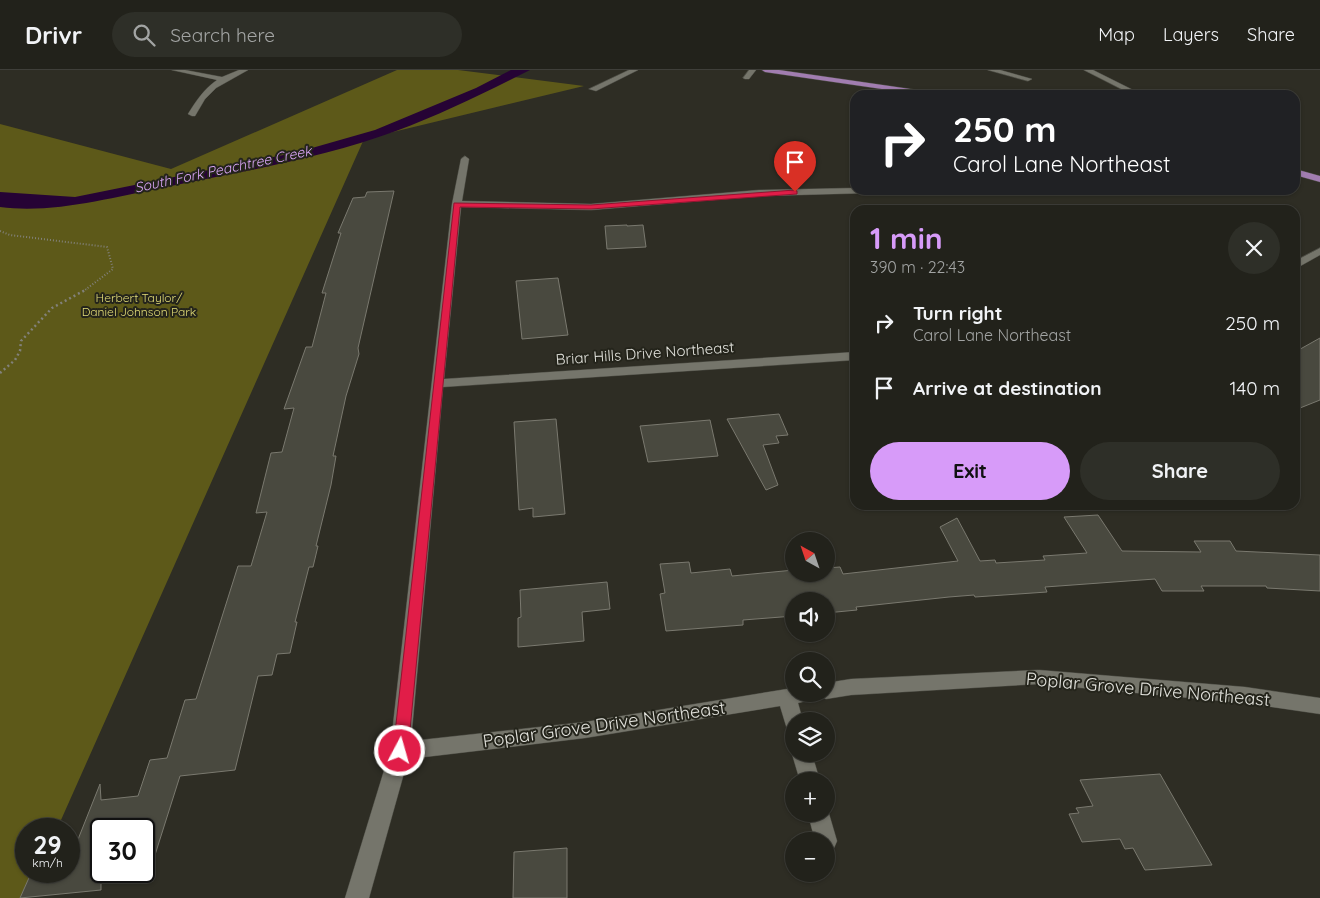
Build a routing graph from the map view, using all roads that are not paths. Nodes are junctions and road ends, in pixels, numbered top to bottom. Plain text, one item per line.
1 (175, 70) edge
2 (245, 70) edge
3 (635, 70) edge
4 (753, 70) edge
5 (765, 70) edge
6 (991, 70) edge
7 (1087, 70) edge
8 (747, 78) dead end
9 (220, 79) junction
10 (1028, 79) dead end
11 (593, 89) dead end
12 (903, 90) edge
13 (1129, 90) edge
14 (192, 114) dead end
15 (465, 159) dead end
16 (1300, 173) edge
17 (1320, 179) edge
18 (850, 191) edge
19 (457, 204) junction
20 (1320, 251) edge
21 (1300, 263) edge
22 (850, 356) edge
23 (437, 383) junction
24 (835, 690) edge
25 (785, 697) edge
26 (1320, 706) edge
27 (400, 751) junction
28 (357, 898) edge

1 - 9 street
2 - 9 street
3 - 11 street
4 - 8 street
5 - 12 main road
6 - 10 street
7 - 13 street
9 - 14 street
15 - 19 street
16 - 17 main road
18 - 19 street
19 - 23 street
20 - 21 street
22 - 23 street, Briar Hills Drive Northeast
23 - 27 street
24 - 26 street, Poplar Grove Drive Northeast
25 - 27 street, Poplar Grove Drive Northeast
27 - 28 street

